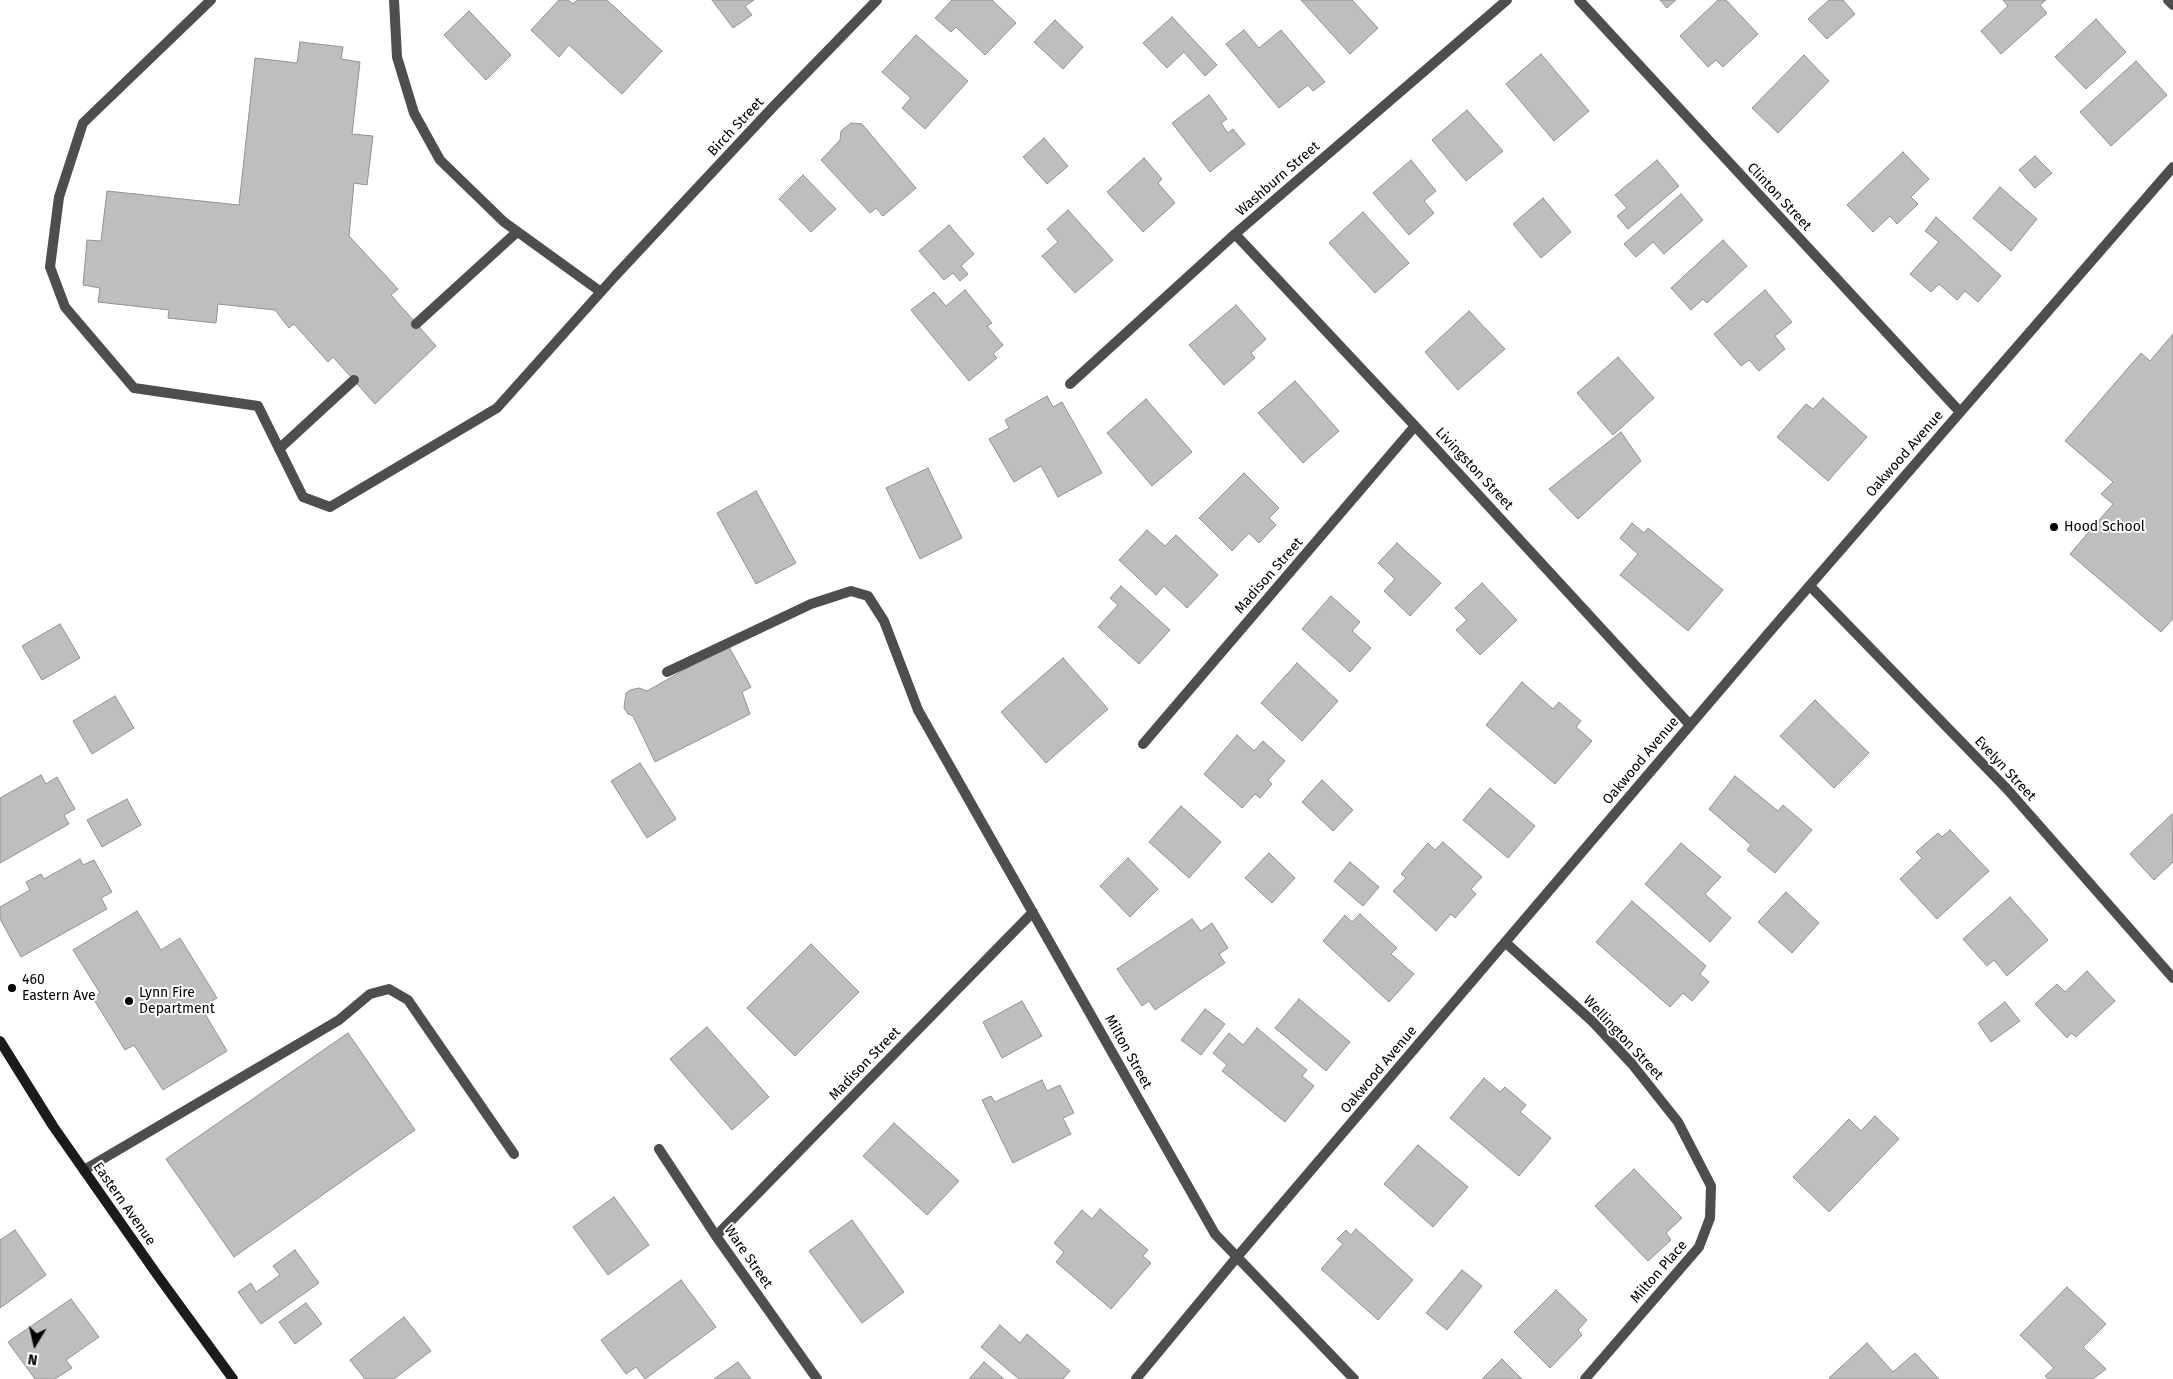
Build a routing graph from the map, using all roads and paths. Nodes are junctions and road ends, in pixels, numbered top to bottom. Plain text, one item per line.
1 (211, 0) edge
2 (394, 0) edge
3 (877, 0) edge
4 (1507, 0) edge
5 (1579, 0) edge
6 (2168, 0) edge
7 (2173, 6) edge
8 (2173, 167) edge
9 (518, 232) junction
10 (1235, 234) junction
11 (601, 292) junction
12 (416, 324) dead end
13 (354, 380) dead end
14 (1070, 384) dead end
15 (1960, 412) junction
16 (1415, 426) junction
17 (279, 449) junction
18 (1810, 586) junction
19 (667, 672) dead end
20 (1690, 725) junction
21 (1143, 744) dead end
22 (1033, 912) junction
23 (1505, 942) junction
24 (2173, 978) edge
25 (0, 1041) edge
26 (659, 1149) dead end
27 (514, 1154) dead end
28 (1701, 1167) joint
29 (84, 1170) junction
30 (716, 1236) junction
31 (1237, 1257) junction
32 (233, 1379) edge
33 (817, 1379) edge
34 (1136, 1379) edge
35 (1354, 1379) edge
36 (1584, 1379) edge

1 - 17 street
2 - 9 street
3 - 11 street, Birch Street
4 - 10 street, Washburn Street
5 - 15 street, Clinton Street
6 - 7 street
8 - 15 street, Oakwood Avenue
9 - 11 street
9 - 12 street
10 - 14 street, Washburn Street
10 - 16 street, Livingston Street
11 - 17 street, Birch Street
13 - 17 street
15 - 18 street, Oakwood Avenue
16 - 20 street, Livingston Street
16 - 21 street, Madison Street
18 - 20 street, Oakwood Avenue
18 - 24 street, Evelyn Street
19 - 22 street, Milton Street
20 - 23 street, Oakwood Avenue
22 - 30 street, Madison Street
22 - 31 street, Milton Street
23 - 28 street, Wellington Street
23 - 31 street, Oakwood Avenue
25 - 29 main road, Eastern Avenue
26 - 30 street, Ware Street
27 - 29 street
28 - 36 street, Milton Place
29 - 32 main road, Eastern Avenue
30 - 33 street, Ware Street
31 - 34 street, Oakwood Avenue
31 - 35 street, Milton Street

